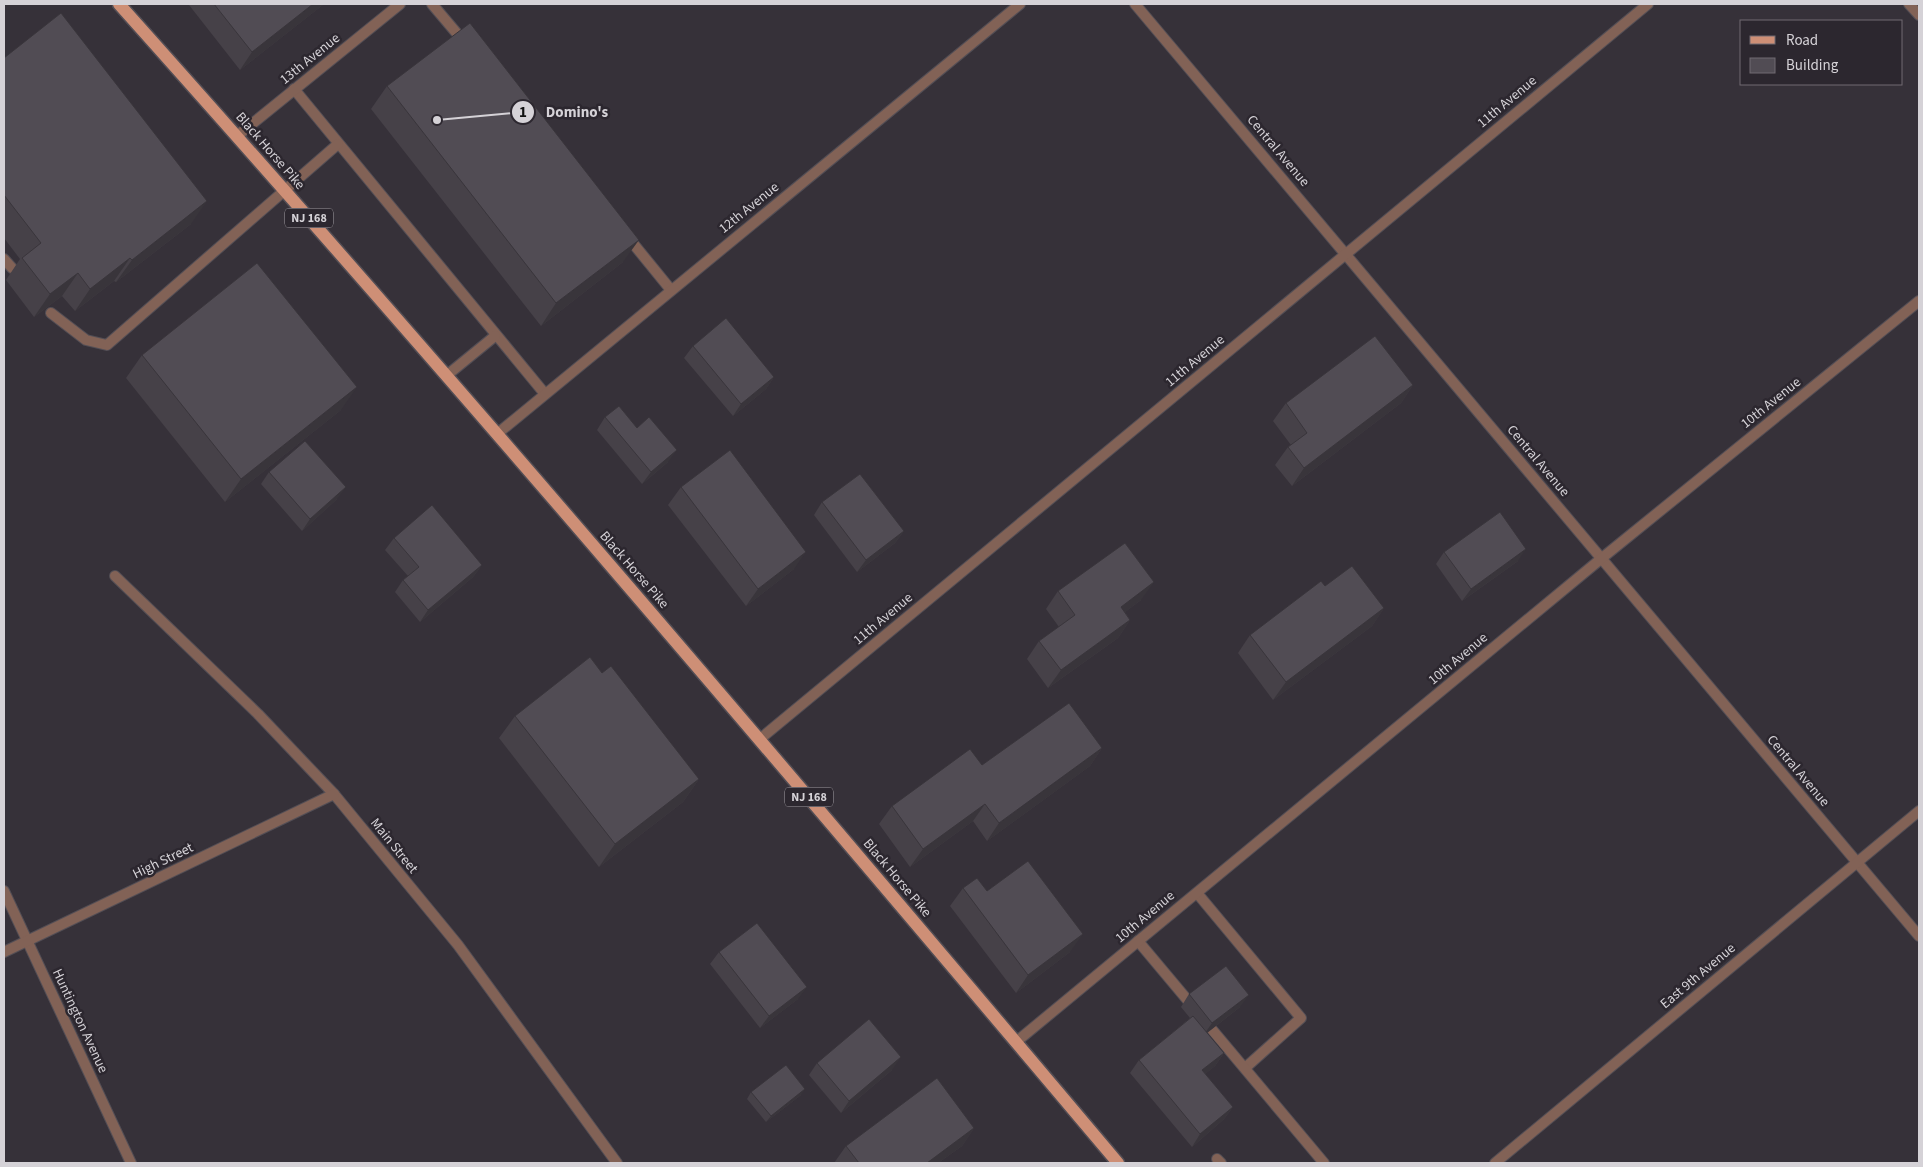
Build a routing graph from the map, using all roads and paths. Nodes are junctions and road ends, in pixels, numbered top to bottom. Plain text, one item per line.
1 (119, 4) edge
2 (400, 4) edge
3 (432, 4) edge
4 (1020, 4) edge
5 (1135, 4) edge
6 (1648, 4) edge
7 (1910, 4) edge
8 (1919, 15) edge
9 (470, 49) edge
10 (294, 89) junction
11 (237, 136) junction
12 (338, 144) junction
13 (284, 189) junction
14 (621, 230) edge
15 (1346, 253) junction
16 (4, 259) edge
17 (12, 268) dead end
18 (672, 290) junction
19 (1919, 301) edge
20 (51, 313) edge
21 (495, 336) junction
22 (446, 376) junction
23 (545, 394) junction
24 (497, 434) junction
25 (1602, 558) junction
26 (115, 576) dead end
27 (760, 739) junction
28 (334, 794) junction
29 (1919, 811) edge
30 (1857, 862) junction
31 (4, 891) edge
32 (1197, 892) junction
33 (1919, 936) edge
34 (27, 941) junction
35 (1138, 941) junction
36 (4, 952) edge
37 (1016, 1042) junction
38 (1245, 1068) junction
39 (131, 1163) edge
40 (617, 1163) edge
41 (1118, 1163) edge
42 (1324, 1163) edge
43 (1495, 1163) edge

1 - 11 main road, Black Horse Pike / NJ 168
2 - 10 street, 13th Avenue
3 - 9 street
4 - 18 street, 12th Avenue
5 - 15 street, Central Avenue
6 - 15 street, 11th Avenue
7 - 8 street
10 - 11 street, 13th Avenue
10 - 12 street
11 - 13 main road, Black Horse Pike / NJ 168
12 - 13 street
12 - 21 street
13 - 20 street
13 - 22 main road, Black Horse Pike / NJ 168
14 - 18 street
15 - 25 street, Central Avenue
15 - 27 street, 11th Avenue
16 - 17 street
18 - 23 street, 12th Avenue
19 - 25 street, 10th Avenue
21 - 22 street
21 - 23 street
22 - 24 main road, Black Horse Pike / NJ 168
23 - 24 street, 12th Avenue
24 - 27 main road, Black Horse Pike / NJ 168
25 - 30 street, Central Avenue
25 - 32 street, 10th Avenue
26 - 28 street, Main Street
27 - 37 main road, Black Horse Pike / NJ 168
28 - 34 street, High Street
28 - 40 street, Main Street
29 - 30 street, East 9th Avenue
30 - 33 street, Central Avenue
30 - 43 street, East 9th Avenue
31 - 34 street, Huntington Avenue
32 - 35 street, 10th Avenue
32 - 38 street
34 - 36 street, High Street
34 - 39 street, Huntington Avenue
35 - 37 street, 10th Avenue
35 - 38 street
37 - 41 main road, Black Horse Pike / NJ 168
38 - 42 street

